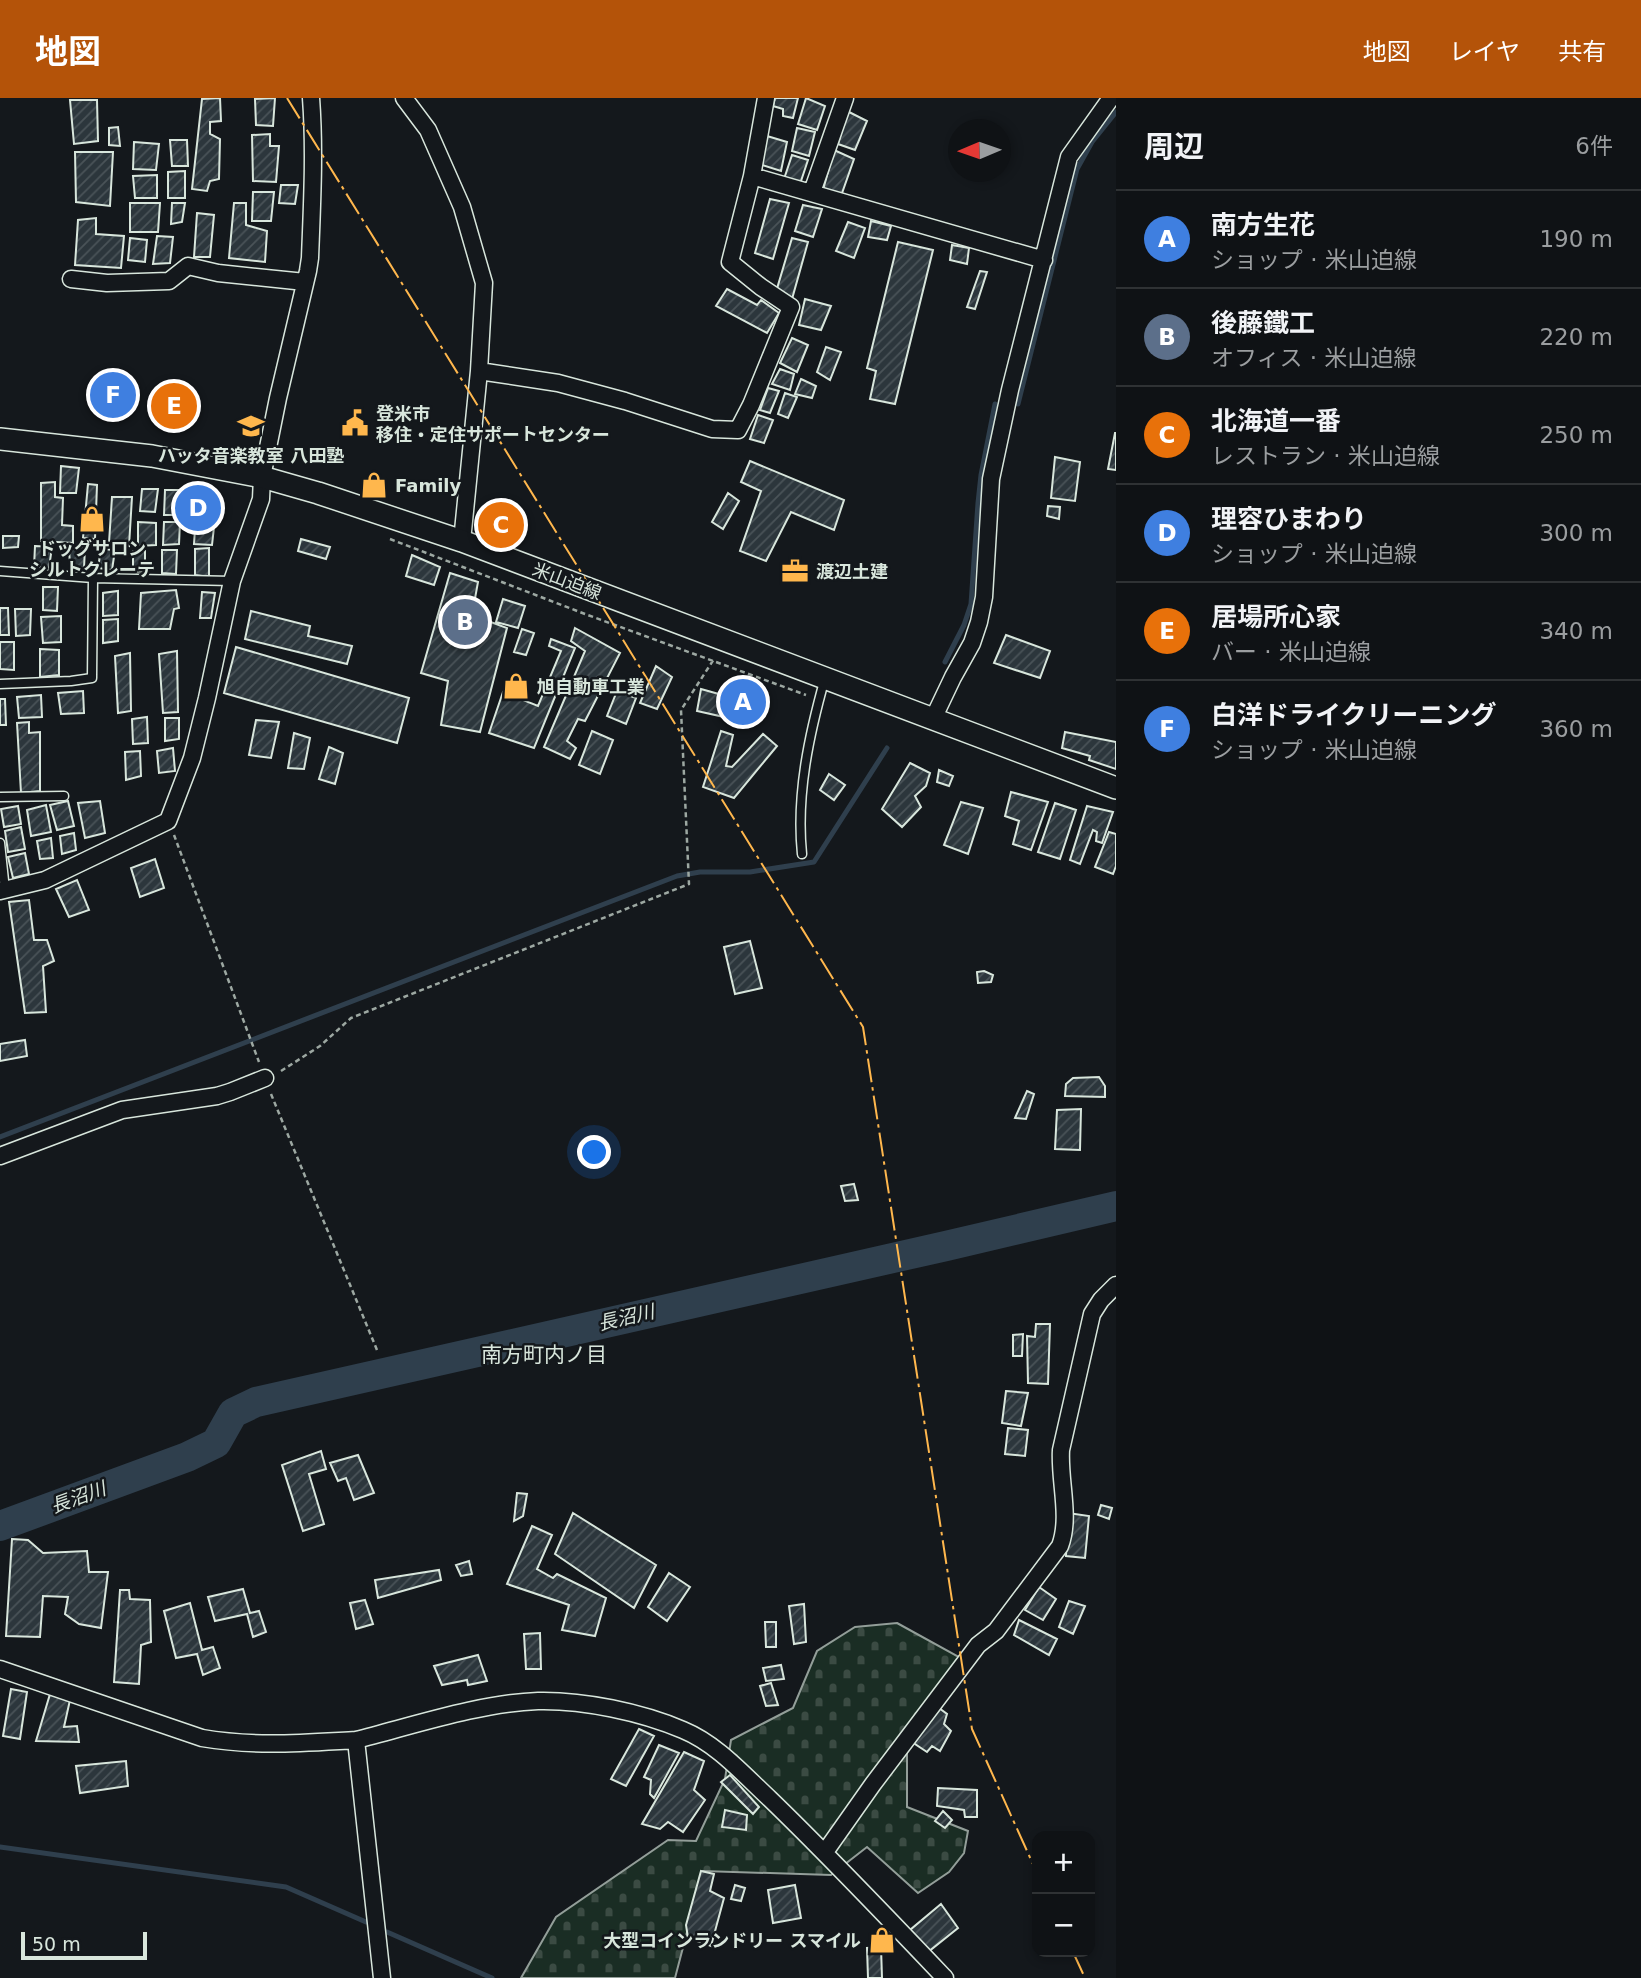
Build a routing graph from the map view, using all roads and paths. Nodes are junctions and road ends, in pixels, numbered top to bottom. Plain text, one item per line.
1 (404, 98) edge
2 (766, 98) edge
3 (845, 98) edge
4 (1111, 98) edge
5 (314, 99) edge
6 (752, 176) junction
7 (812, 192) junction
8 (1044, 260) junction
9 (71, 279) dead end
10 (305, 282) junction
11 (479, 371) junction
12 (0, 439) edge
13 (262, 478) junction
14 (388, 538) dead end
15 (462, 541) junction
16 (0, 571) edge
17 (93, 578) junction
18 (232, 581) junction
19 (726, 640) junction
20 (713, 661) junction
21 (825, 678) junction
22 (0, 684) edge
23 (807, 695) dead end
24 (928, 717) junction
25 (1116, 788) edge
26 (64, 796) dead end
27 (0, 797) edge
28 (168, 821) junction
29 (0, 843) edge
30 (802, 854) dead end
31 (3, 890) edge
32 (264, 1075) junction
33 (0, 1156) edge
34 (1116, 1285) edge
35 (377, 1350) dead end
36 (0, 1669) edge
37 (356, 1740) junction
38 (825, 1852) junction
39 (382, 1978) edge
40 (945, 1978) edge

1 - 11 street
2 - 6 street
3 - 7 street
4 - 8 street
5 - 10 street
6 - 7 street
6 - 11 street
7 - 8 street
8 - 24 street
9 - 10 street
10 - 13 street
11 - 15 street
12 - 13 main road, 米山迫線
13 - 15 main road, 米山迫線
13 - 18 street
14 - 20 path
15 - 19 main road, 米山迫線
16 - 17 lane
17 - 18 lane
17 - 22 lane
18 - 28 street
19 - 20 path
19 - 21 main road, 米山迫線
20 - 23 path
20 - 32 path
21 - 24 main road, 米山迫線
21 - 30 lane
24 - 25 main road, 米山迫線
26 - 27 lane
28 - 31 street
28 - 32 path
29 - 31 lane
32 - 33 street
32 - 35 path
34 - 38 street
36 - 37 street
37 - 38 street
37 - 39 street
38 - 40 street

